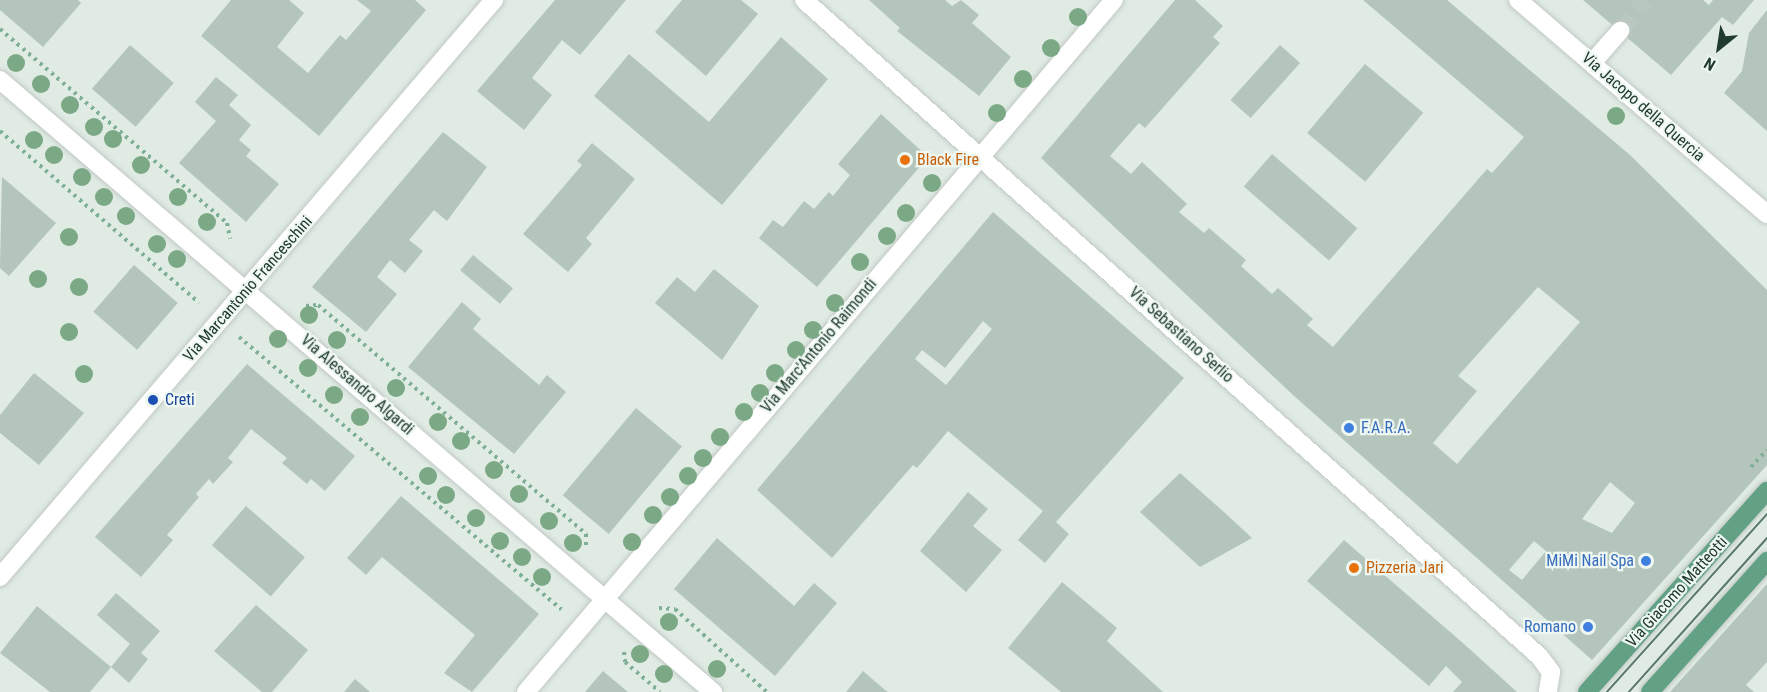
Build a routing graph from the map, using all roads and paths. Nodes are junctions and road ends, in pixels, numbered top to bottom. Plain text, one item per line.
1 (494, 0) edge
2 (804, 0) edge
3 (1114, 0) edge
4 (1518, 0) edge
5 (0, 29) edge
6 (1620, 31) tunnel mouth
7 (1592, 63) junction
8 (0, 80) edge
9 (0, 131) edge
10 (982, 155) junction
11 (1767, 214) edge
12 (237, 245) dead end
13 (247, 291) junction
14 (193, 297) dead end
15 (297, 300) dead end
16 (246, 344) dead end
17 (1767, 491) edge
18 (593, 552) dead end
19 (1767, 561) edge
20 (0, 577) edge
21 (606, 598) junction
22 (552, 602) dead end
23 (652, 602) dead end
24 (616, 644) dead end
25 (1550, 684) edge
26 (526, 692) edge
27 (660, 692) edge
28 (712, 692) edge
29 (767, 692) edge
30 (1587, 692) edge
31 (1650, 692) edge

1 - 13 street, Via Marcantonio Franceschini
2 - 10 street, Via Sebastiano Serlio
3 - 10 street, Via Marc'Antonio Raimondi
4 - 7 street, Via Jacopo della Quercia
5 - 12 path
6 - 7 street
7 - 11 street, Via Jacopo della Quercia
8 - 13 street, Via Alessandro Algardi
9 - 14 path
10 - 21 street, Via Marc'Antonio Raimondi
10 - 25 street, Via Sebastiano Serlio
13 - 20 street, Via Marcantonio Franceschini
13 - 21 street, Via Alessandro Algardi
15 - 18 path
16 - 22 path
17 - 30 main road, Via Giacomo Matteotti
19 - 31 main road
21 - 26 street, Via Marc'Antonio Raimondi
21 - 28 street, Via Alessandro Algardi
23 - 29 path
24 - 27 path

